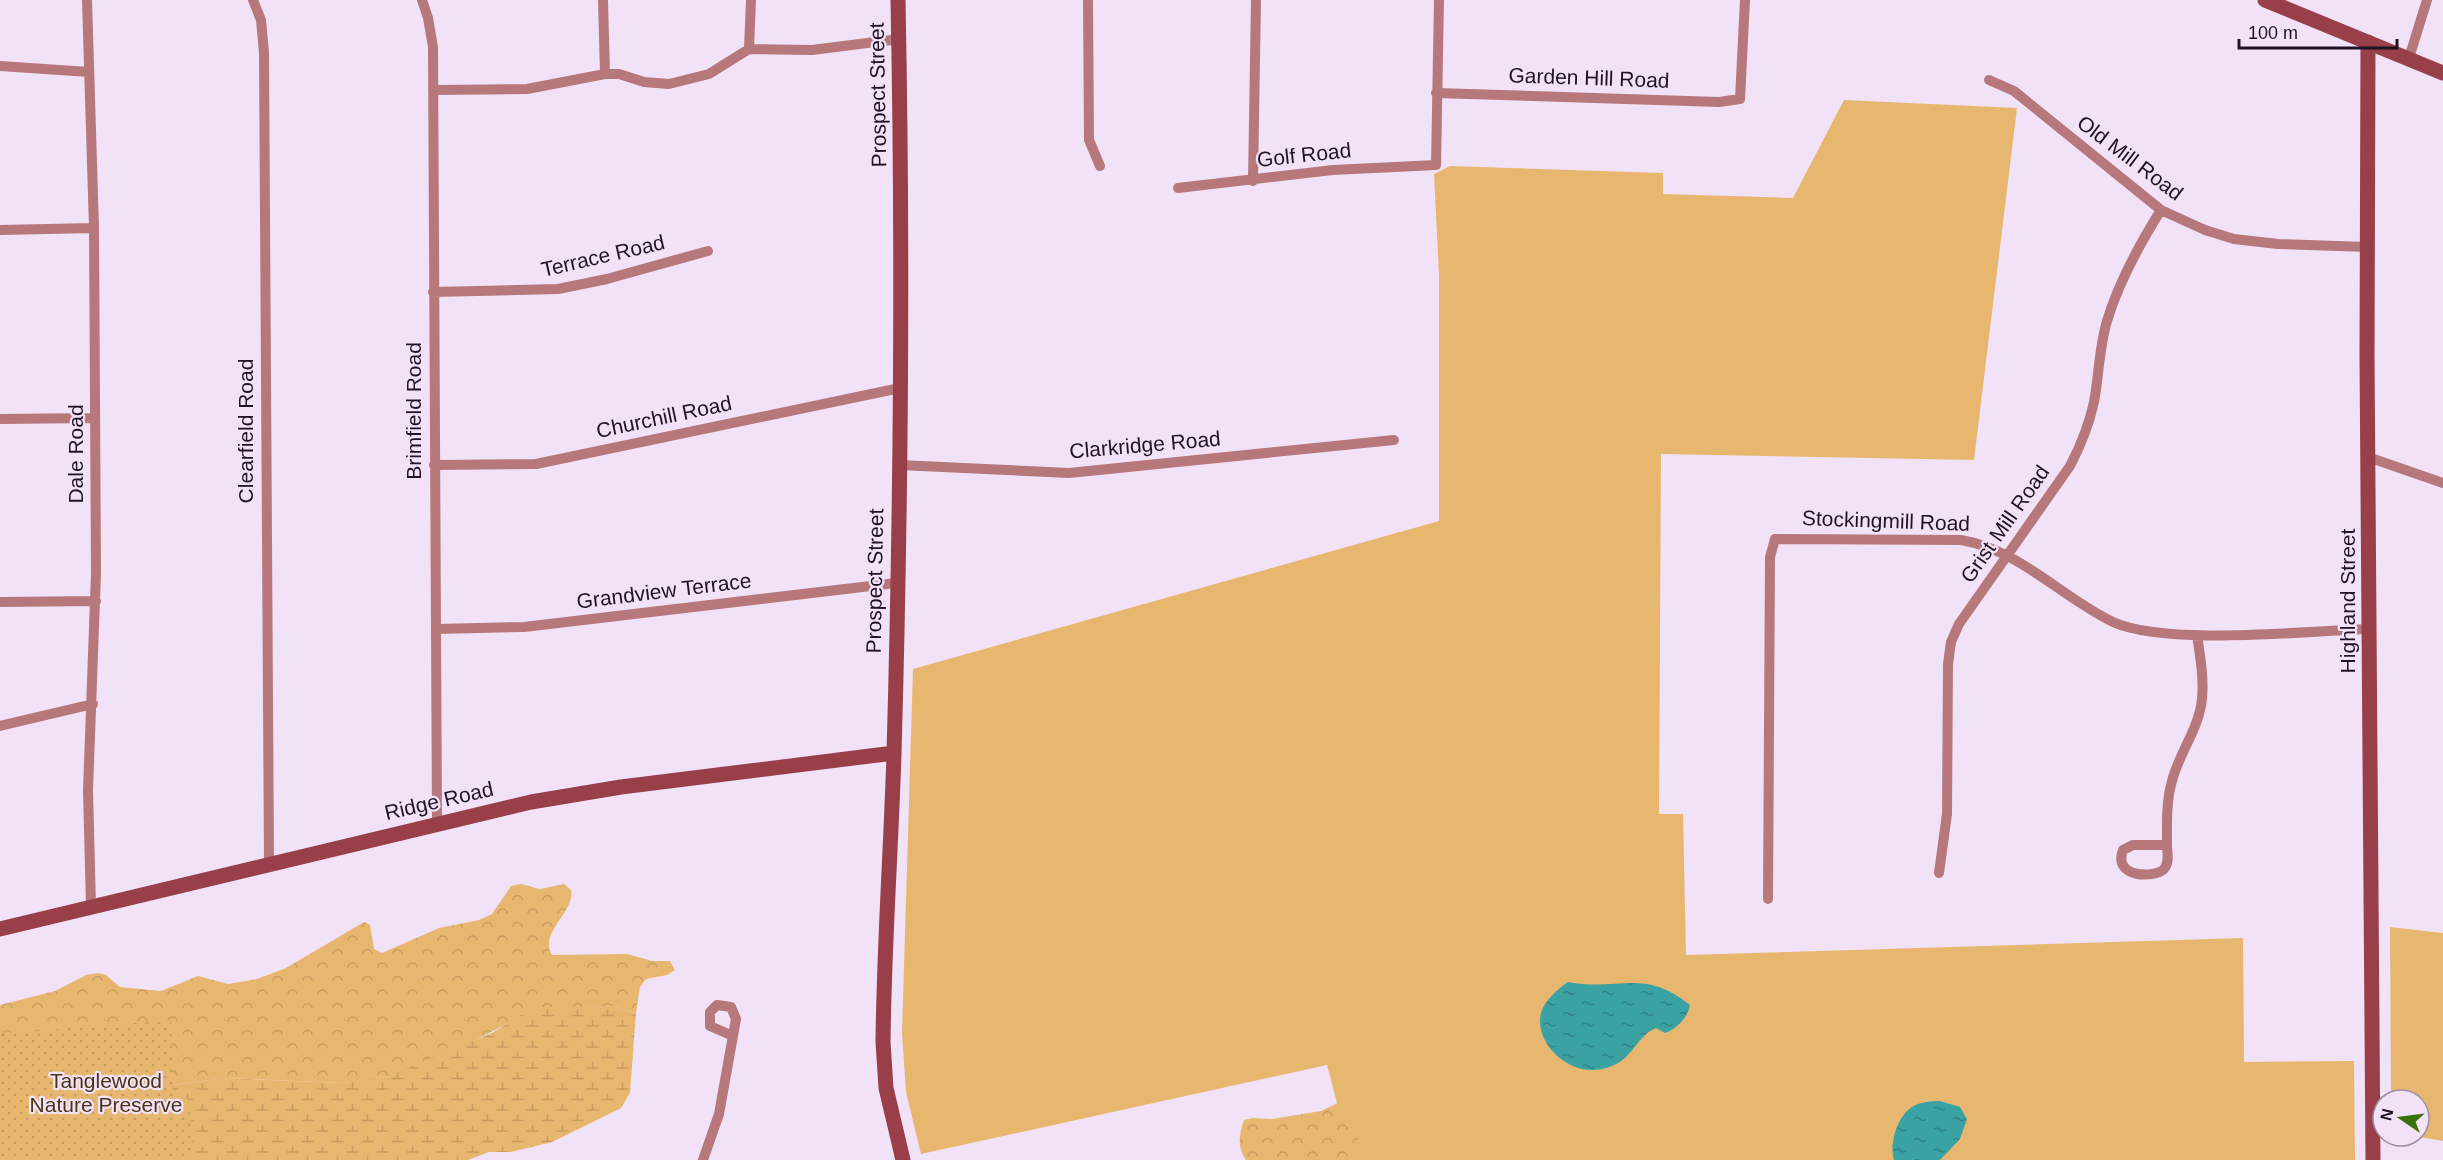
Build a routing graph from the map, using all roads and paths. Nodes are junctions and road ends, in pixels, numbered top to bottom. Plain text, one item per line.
1 (87, 0) edge
2 (253, 0) edge
3 (422, 0) edge
4 (603, 0) edge
5 (751, 0) edge
6 (898, 0) edge
7 (1088, 0) edge
8 (1256, 0) edge
9 (1438, 0) edge
10 (1745, 0) edge
11 (2265, 0) edge
12 (2427, 0) edge
13 (899, 39) junction
14 (2368, 42) junction
15 (749, 49) junction
16 (2409, 58) junction
17 (0, 66) edge
18 (89, 72) junction
19 (2443, 73) edge
20 (605, 74) junction
21 (1989, 80) dead end
22 (433, 90) junction
23 (1436, 93) junction
24 (1100, 166) dead end
25 (1253, 181) junction
26 (1178, 188) dead end
27 (2161, 210) junction
28 (94, 228) junction
29 (0, 230) edge
30 (2367, 247) junction
31 (708, 251) dead end
32 (433, 292) junction
33 (900, 388) junction
34 (95, 418) junction
35 (0, 419) edge
36 (1395, 440) dead end
37 (2368, 457) junction
38 (434, 465) junction
39 (899, 465) junction
40 (2443, 483) edge
41 (2008, 555) junction
42 (896, 584) junction
43 (96, 601) junction
44 (0, 602) edge
45 (436, 629) junction
46 (2369, 629) junction
47 (2197, 635) junction
48 (93, 704) junction
49 (0, 726) edge
50 (894, 753) junction
51 (437, 823) junction
52 (2167, 845) junction
53 (269, 863) junction
54 (1939, 873) dead end
55 (1768, 899) dead end
56 (91, 907) junction
57 (0, 929) edge
58 (733, 1036) dead end
59 (704, 1160) edge
60 (903, 1160) edge
61 (2373, 1160) edge

1 - 18 street, Dale Road
2 - 53 street, Clearfield Road
3 - 22 street, Brimfield Road
4 - 20 street
5 - 15 street
6 - 13 street, Prospect Street
7 - 24 street
8 - 25 street
9 - 23 street
10 - 23 street, Garden Hill Road
11 - 14 street
12 - 16 street
13 - 15 street
13 - 33 street, Prospect Street
14 - 16 street
14 - 30 street, Highland Street
15 - 20 street
16 - 19 street
17 - 18 street
18 - 28 street, Dale Road
20 - 22 street
21 - 27 street, Old Mill Road
22 - 32 street, Brimfield Road
23 - 25 street, Golf Road
25 - 26 street, Golf Road
27 - 30 street, Old Mill Road
27 - 41 street, Grist Mill Road
28 - 29 street
28 - 34 street, Dale Road
30 - 37 street, Highland Street
31 - 32 street, Terrace Road
32 - 38 street, Brimfield Road
33 - 38 street, Churchill Road
33 - 39 street, Prospect Street
34 - 35 street
34 - 43 street, Dale Road
36 - 39 street, Clarkridge Road
37 - 40 street
37 - 46 street, Highland Street
38 - 45 street, Brimfield Road
39 - 42 street, Prospect Street
41 - 47 street, Stockingmill Road
41 - 54 street, Grist Mill Road
41 - 55 street, Stockingmill Road
42 - 45 street, Grandview Terrace
42 - 50 street, Prospect Street
43 - 44 street
43 - 48 street, Dale Road
45 - 51 street, Brimfield Road
46 - 47 street, Stockingmill Road
46 - 61 street, Highland Street
47 - 52 street
48 - 49 street
48 - 56 street, Dale Road
50 - 51 street, Ridge Road
50 - 60 street, Prospect Street
51 - 53 street, Ridge Road
52 - 52 street
53 - 56 street, Ridge Road
56 - 57 street, Ridge Road
58 - 59 street

